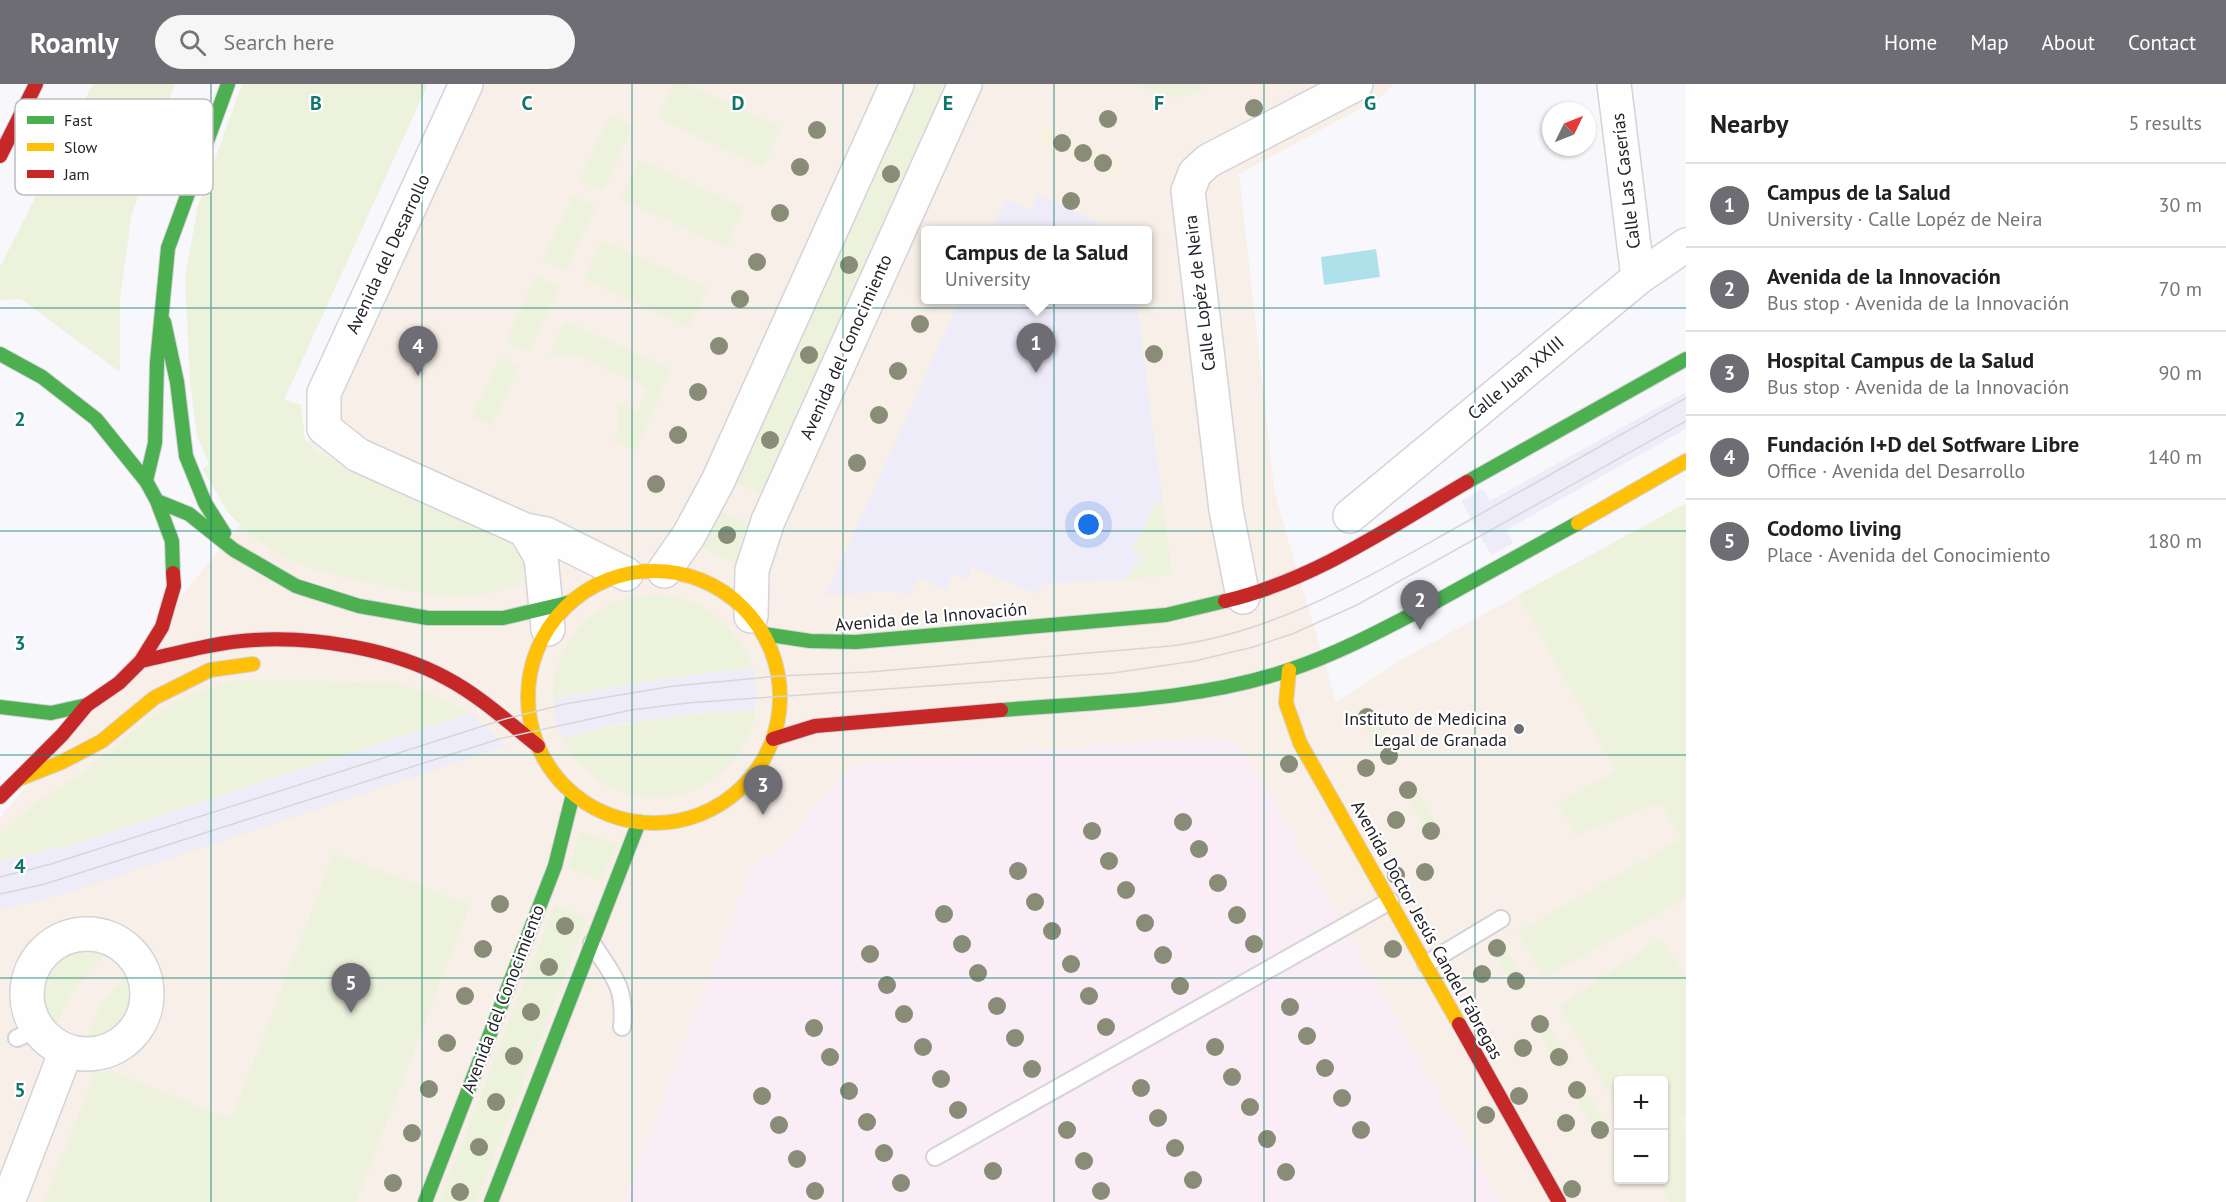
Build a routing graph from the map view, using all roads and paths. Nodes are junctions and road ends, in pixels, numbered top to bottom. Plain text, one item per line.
1 (36, 84) edge
2 (228, 84) edge
3 (466, 84) edge
4 (897, 84) edge
5 (965, 84) edge
6 (1356, 84) edge
7 (1614, 84) edge
8 (28, 99) edge
9 (213, 125) edge
10 (15, 126) edge
11 (0, 156) edge
12 (187, 195) edge
13 (1686, 245) edge
14 (1638, 278) junction
15 (162, 313) junction
16 (0, 354) edge
17 (1686, 359) edge
18 (1686, 461) edge
19 (146, 481) junction
20 (157, 501) junction
21 (1350, 516) dead end
22 (525, 530) junction
23 (234, 549) junction
24 (664, 571) junction
25 (626, 574) junction
26 (1243, 597) junction
27 (555, 613) junction
28 (757, 625) junction
29 (314, 642) junction
30 (284, 653) dead end
31 (264, 660) dead end
32 (141, 661) junction
33 (1289, 670) junction
34 (87, 705) junction
35 (0, 707) edge
36 (773, 740) junction
37 (538, 746) junction
38 (19, 778) junction
39 (573, 794) junction
40 (0, 797) edge
41 (639, 822) junction
42 (1390, 902) junction
43 (1501, 920) dead end
44 (592, 943) junction
45 (1426, 964) junction
46 (622, 1028) dead end
47 (66, 1051) junction
48 (935, 1157) dead end
49 (8, 1202) edge
50 (424, 1202) edge
51 (491, 1202) edge
52 (1559, 1202) edge

1 - 8 main road
2 - 9 main road
3 - 22 street, Avenida del Desarrollo
4 - 24 street
5 - 28 street, Avenida del Conocimiento
6 - 26 street, Calle Lopéz de Neira
7 - 14 street, Calle Las Caserías
10 - 11 main road
12 - 15 main road
13 - 14 street, Calle Juan XXIII
14 - 21 street, Calle Juan XXIII
15 - 19 main road
15 - 23 main road
16 - 19 main road
17 - 26 main road, Avenida de la Innovación
18 - 33 main road
19 - 20 main road
20 - 23 main road
20 - 32 main road
22 - 25 street
22 - 27 street
23 - 27 main road
24 - 25 main road
24 - 28 main road
25 - 27 main road
26 - 28 main road, Avenida de la Innovación
27 - 37 main road
28 - 36 main road
29 - 30 main road
29 - 32 main road
29 - 37 main road
31 - 38 main road
32 - 34 main road
33 - 36 main road
33 - 42 main road, Avenida Doctor Jesús Candel Fábregas
34 - 35 main road
34 - 38 main road
36 - 41 main road
37 - 39 main road
38 - 40 main road
39 - 41 main road
39 - 50 main road, Avenida del Conocimiento
41 - 44 main road
42 - 45 main road, Avenida Doctor Jesús Candel Fábregas
42 - 48 lane
43 - 45 lane
44 - 46 lane
44 - 51 main road
45 - 52 main road, Avenida Doctor Jesús Candel Fábregas
47 - 47 street
47 - 49 street

